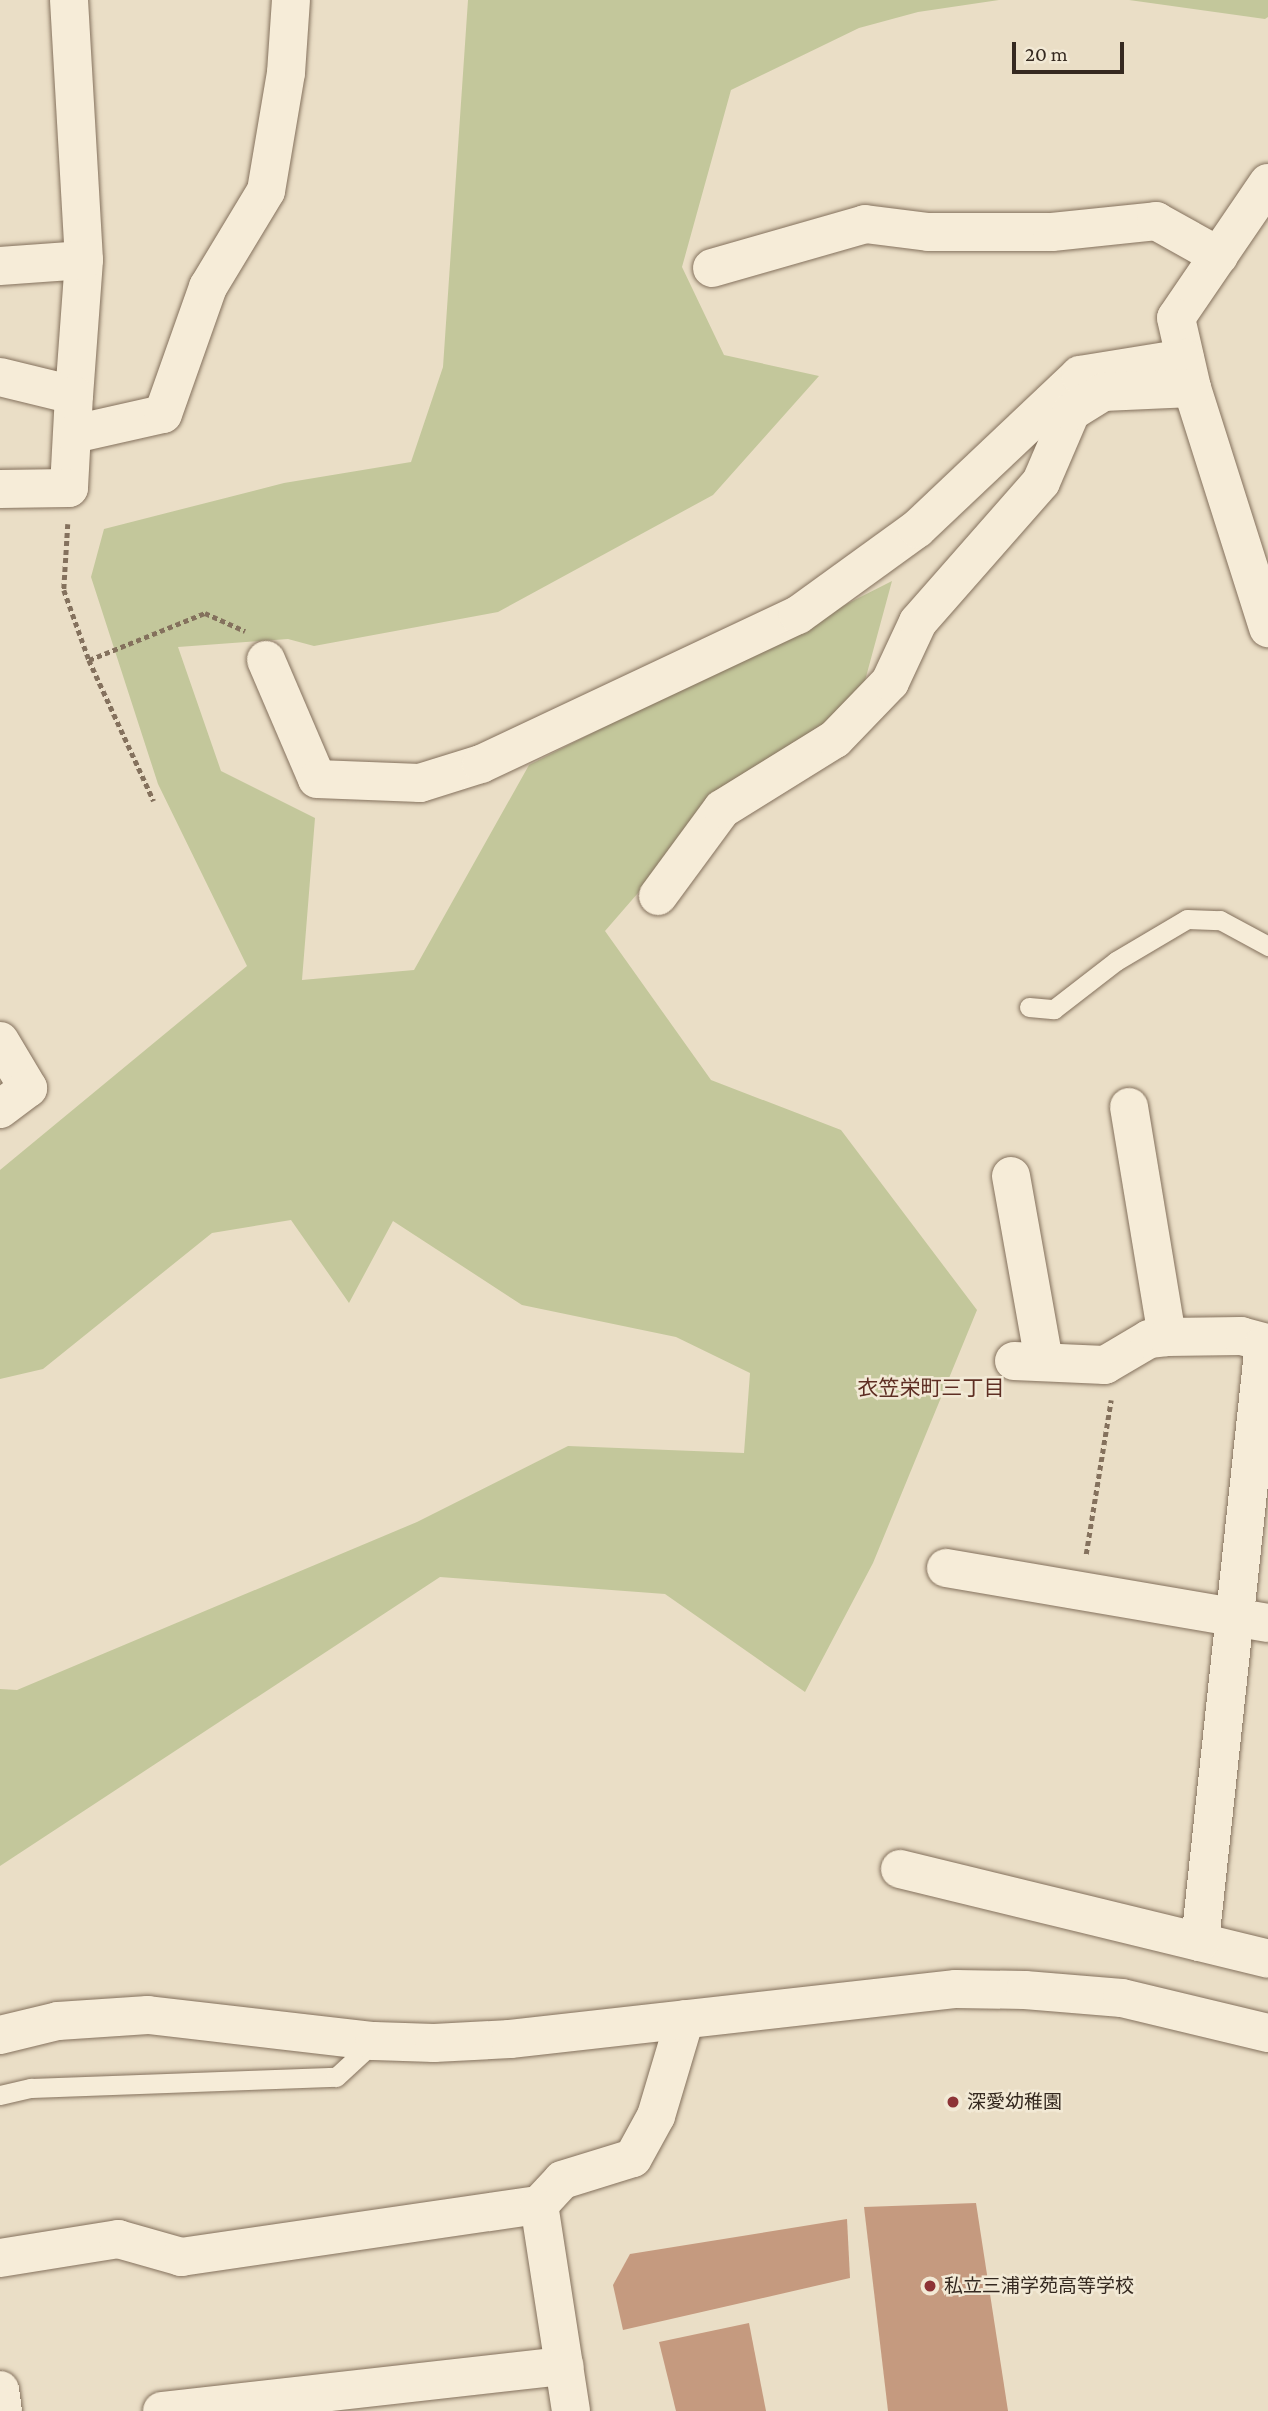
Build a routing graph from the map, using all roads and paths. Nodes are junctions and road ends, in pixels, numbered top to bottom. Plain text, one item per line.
1 (69, 0) edge
2 (291, 0) edge
3 (1268, 183) edge
4 (1219, 256) junction
5 (85, 260) junction
6 (0, 266) edge
7 (712, 268) dead end
8 (1188, 373) junction
9 (0, 377) edge
10 (74, 395) junction
11 (74, 434) junction
12 (69, 488) junction
13 (0, 489) edge
14 (1262, 583) edge
15 (1268, 628) edge
16 (89, 660) junction
17 (266, 660) joint
18 (154, 801) dead end
19 (658, 896) dead end
20 (1268, 946) edge
21 (1029, 1007) dead end
22 (0, 1041) edge
23 (1129, 1107) dead end
24 (0, 1109) edge
25 (1011, 1176) dead end
26 (1167, 1338) junction
27 (1266, 1343) edge
28 (1118, 1358) junction
29 (946, 1568) dead end
30 (1080, 1593) junction
31 (1251, 1620) edge
32 (900, 1869) dead end
33 (1200, 1942) junction
34 (1268, 1959) edge
35 (685, 2019) junction
36 (1268, 2033) edge
37 (0, 2035) edge
38 (374, 2041) junction
39 (0, 2095) edge
40 (539, 2205) junction
41 (0, 2258) edge
42 (564, 2365) junction
43 (0, 2390) edge
44 (3, 2411) edge
45 (162, 2411) edge
46 (571, 2411) edge

1 - 5 street
2 - 11 street
3 - 4 street
4 - 7 street
4 - 8 street
5 - 6 street
5 - 10 street
8 - 14 street
8 - 17 street
8 - 19 street
9 - 10 street
10 - 11 street
11 - 12 street
12 - 13 street
12 - 16 path
14 - 15 street
16 - 17 path
16 - 18 path
20 - 21 lane
22 - 24 street
23 - 26 street
25 - 28 street
26 - 27 street
26 - 28 street
27 - 31 street
28 - 30 path
29 - 30 street
30 - 31 street
31 - 33 street
32 - 33 street
33 - 34 street
35 - 36 street
35 - 38 street
35 - 40 street
37 - 38 street
38 - 39 lane
40 - 41 street
40 - 42 street
42 - 45 street
42 - 46 street
43 - 44 street

